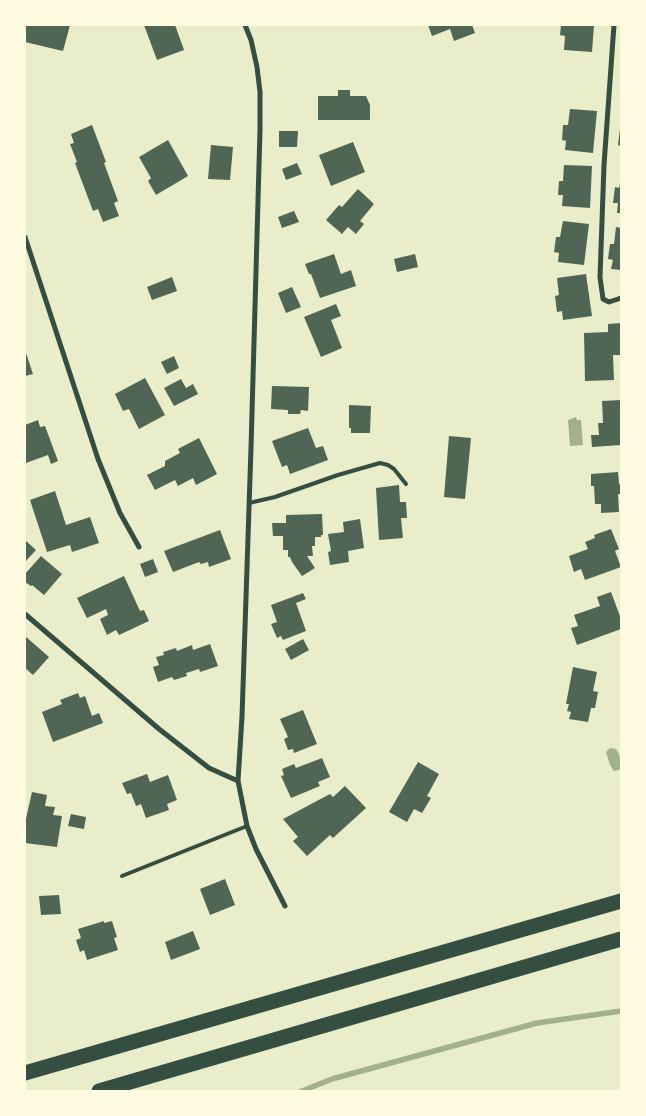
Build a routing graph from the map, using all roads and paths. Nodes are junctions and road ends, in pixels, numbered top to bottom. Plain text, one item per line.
1 (245, 25) edge
2 (614, 25) edge
3 (25, 237) edge
4 (621, 298) edge
5 (406, 484) dead end
6 (249, 503) junction
7 (139, 547) dead end
8 (25, 614) edge
9 (238, 781) junction
10 (247, 826) junction
11 (122, 876) dead end
12 (621, 901) edge
13 (285, 906) dead end
14 (621, 939) edge
15 (25, 1073) edge
16 (99, 1091) edge

1 - 6 street
2 - 4 street
3 - 7 street
5 - 6 lane
6 - 9 street
8 - 9 street
9 - 10 street
10 - 11 lane
10 - 13 street
12 - 15 highway
14 - 16 highway

